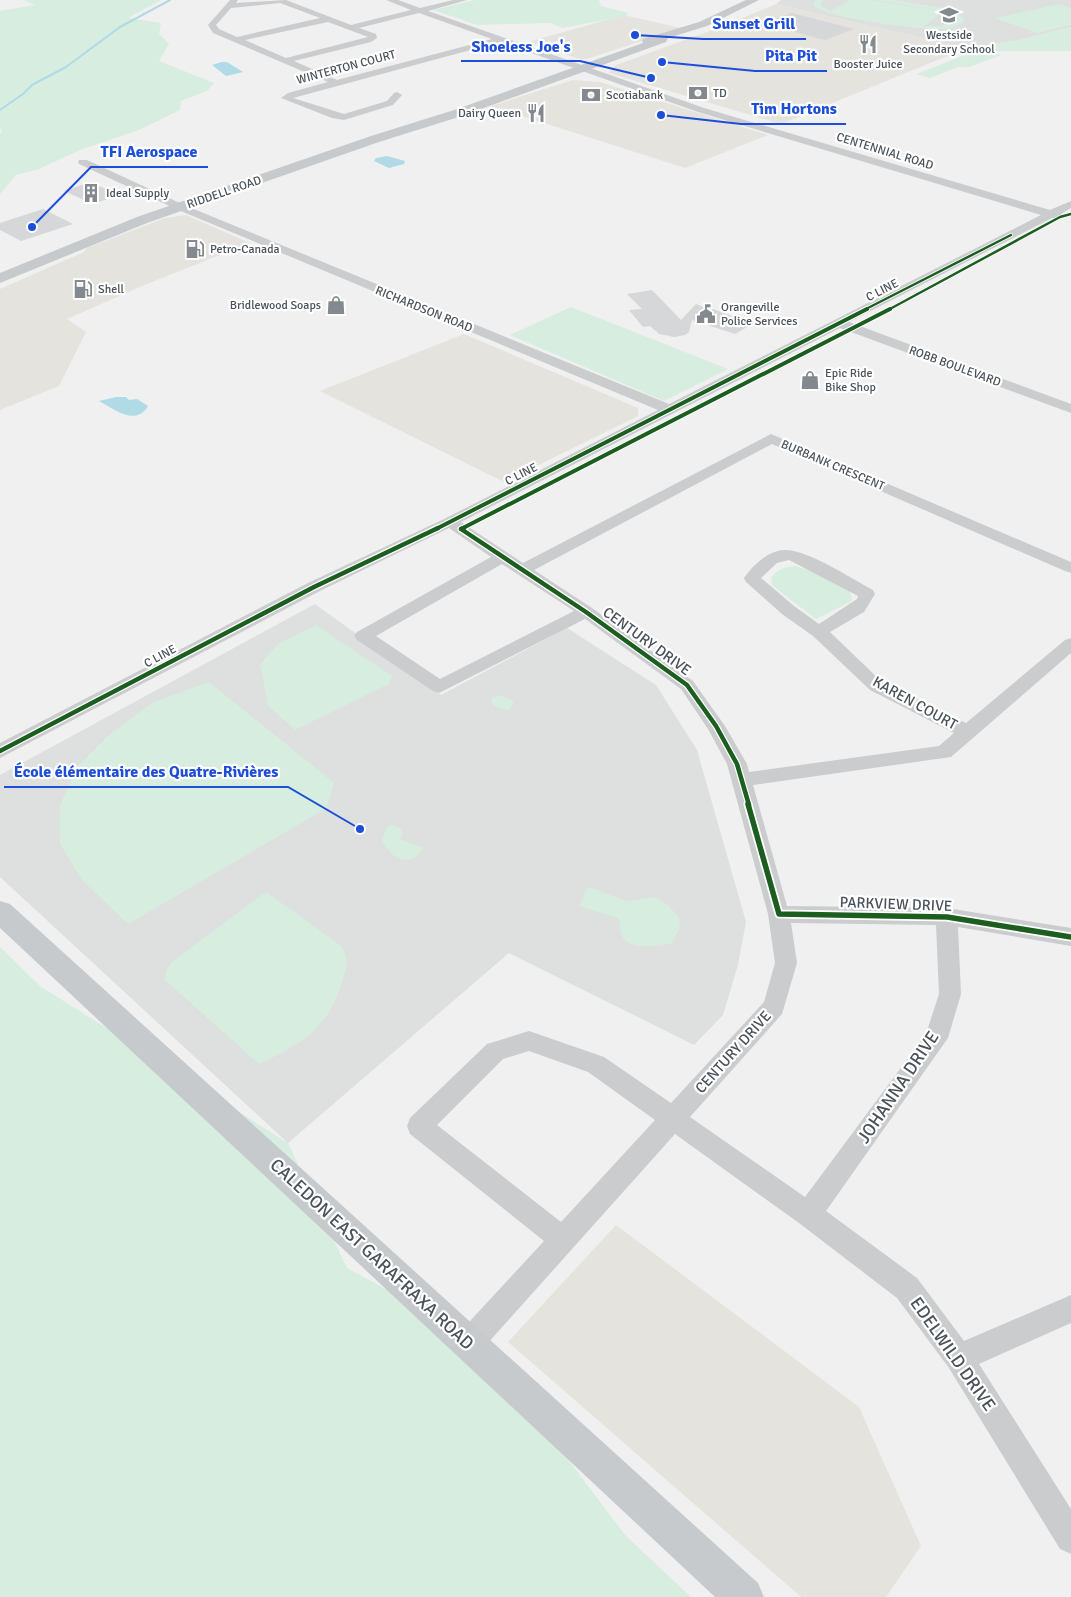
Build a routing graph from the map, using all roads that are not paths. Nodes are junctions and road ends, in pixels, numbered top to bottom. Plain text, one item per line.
1 (390, 0) edge
2 (463, 0) edge
3 (754, 0) edge
4 (232, 3) edge
5 (420, 10) junction
6 (328, 19) junction
7 (351, 27) junction
8 (502, 39) junction
9 (236, 40) junction
10 (284, 60) junction
11 (580, 68) junction
12 (337, 83) junction
13 (397, 95) dead end
14 (83, 162) dead end
15 (1071, 204) edge
16 (180, 207) junction
17 (1052, 214) junction
18 (1071, 220) edge
19 (0, 278) edge
20 (839, 323) junction
21 (1071, 408) edge
22 (668, 409) junction
23 (450, 522) junction
24 (503, 557) junction
25 (1071, 568) edge
26 (522, 570) junction
27 (586, 612) junction
28 (819, 632) junction
29 (1071, 644) edge
30 (968, 732) junction
31 (0, 751) edge
32 (742, 780) junction
33 (0, 912) edge
34 (779, 914) junction
35 (947, 916) junction
36 (1071, 937) edge
37 (674, 1117) junction
38 (808, 1214) junction
39 (562, 1239) junction
40 (1071, 1309) edge
41 (469, 1343) junction
42 (959, 1358) junction
43 (1071, 1538) edge
44 (744, 1597) edge

1 - 5 street, CENTENNIAL ROAD
2 - 5 street
3 - 11 main road, RIDDELL ROAD
4 - 6 street
4 - 9 street
5 - 7 street
5 - 8 street, CENTENNIAL ROAD
6 - 7 street
6 - 9 street
7 - 10 street
8 - 11 street, CENTENNIAL ROAD
8 - 12 street, WINTERTON COURT
9 - 10 street
10 - 12 street
11 - 16 main road, RIDDELL ROAD
11 - 17 street, CENTENNIAL ROAD
12 - 13 street, WINTERTON COURT
14 - 16 street, RICHARDSON ROAD
15 - 17 street, C LINE
16 - 19 main road, RIDDELL ROAD
16 - 22 street, RICHARDSON ROAD
17 - 18 street, CENTENNIAL ROAD
17 - 20 street, C LINE
20 - 21 street, ROBB BOULEVARD
20 - 22 street, C LINE
22 - 23 street, C LINE
23 - 24 street, CENTURY DRIVE
23 - 31 street, C LINE
24 - 26 street, CENTURY DRIVE
24 - 27 street
25 - 26 street, BURBANK CRESCENT
26 - 27 street, CENTURY DRIVE
27 - 32 street, CENTURY DRIVE
28 - 28 street, KAREN COURT
28 - 30 street, KAREN COURT
29 - 30 street
30 - 32 street
32 - 34 street, CENTURY DRIVE
33 - 41 main road, CALEDON EAST GARAFRAXA ROAD
34 - 35 street, PARKVIEW DRIVE
34 - 37 street, CENTURY DRIVE
35 - 36 street, PARKVIEW DRIVE
35 - 38 street, JOHANNA DRIVE
37 - 38 street, EDELWILD DRIVE
37 - 39 street, CENTURY DRIVE
37 - 39 street, EDELWILD DRIVE
38 - 42 street, EDELWILD DRIVE
39 - 41 street, CENTURY DRIVE
40 - 42 street
41 - 44 main road, CALEDON EAST GARAFRAXA ROAD
42 - 43 street, EDELWILD DRIVE

